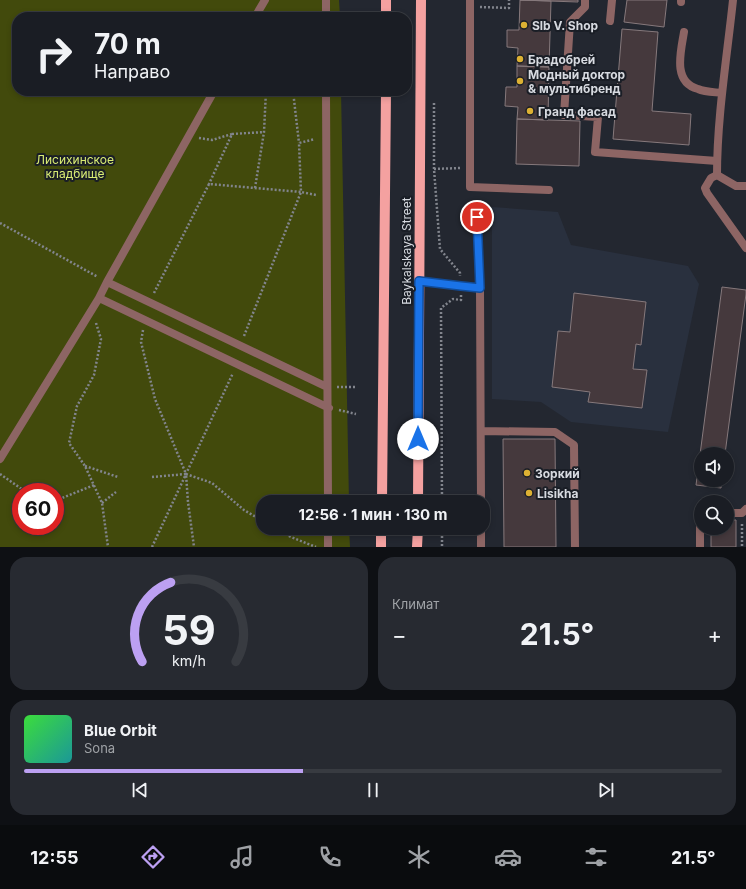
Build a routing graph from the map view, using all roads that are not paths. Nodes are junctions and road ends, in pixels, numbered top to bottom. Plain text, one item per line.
1 (265, 0) edge
2 (326, 0) edge
3 (386, 0) edge
4 (421, 0) edge
5 (585, 0) edge
6 (612, 0) edge
7 (734, 0) edge
8 (470, 4) edge
9 (258, 12) edge
10 (326, 12) edge
11 (386, 12) edge
12 (610, 21) dead end
13 (684, 32) dead end
14 (722, 93) junction
15 (211, 96) edge
16 (326, 96) edge
17 (386, 96) edge
18 (717, 161) junction
19 (717, 175) junction
20 (746, 186) edge
21 (549, 190) dead end
22 (477, 217) dead end
23 (746, 248) edge
24 (419, 281) junction
25 (107, 282) junction
26 (480, 288) junction
27 (99, 298) junction
28 (327, 387) junction
29 (328, 408) junction
30 (481, 431) junction
31 (0, 459) edge
32 (328, 495) edge
33 (382, 495) edge
34 (418, 495) edge
35 (481, 495) edge
36 (744, 511) edge
37 (734, 512) edge
38 (328, 535) edge
39 (381, 535) edge
40 (418, 535) edge
41 (481, 535) edge
42 (700, 535) edge
43 (328, 547) edge
44 (381, 547) edge
45 (417, 547) edge
46 (481, 547) edge
47 (575, 547) edge
48 (700, 547) edge

1 - 9 street
2 - 10 street
3 - 11 main road
4 - 24 main road, Baykalskaya Street
5 - 18 street
6 - 12 street
7 - 14 street
8 - 21 street
13 - 14 street
14 - 18 street
15 - 25 street
16 - 28 street
17 - 33 main road, Baykalskaya Street
18 - 19 street
19 - 20 street
19 - 23 street
22 - 26 street
24 - 26 street
24 - 34 main road, Baykalskaya Street
25 - 27 street
25 - 28 street
26 - 30 street
27 - 29 street
27 - 31 street
28 - 29 street
29 - 32 street
30 - 35 street
30 - 47 street
36 - 37 street
38 - 43 street
39 - 44 main road
40 - 45 main road
41 - 46 street
42 - 48 street

